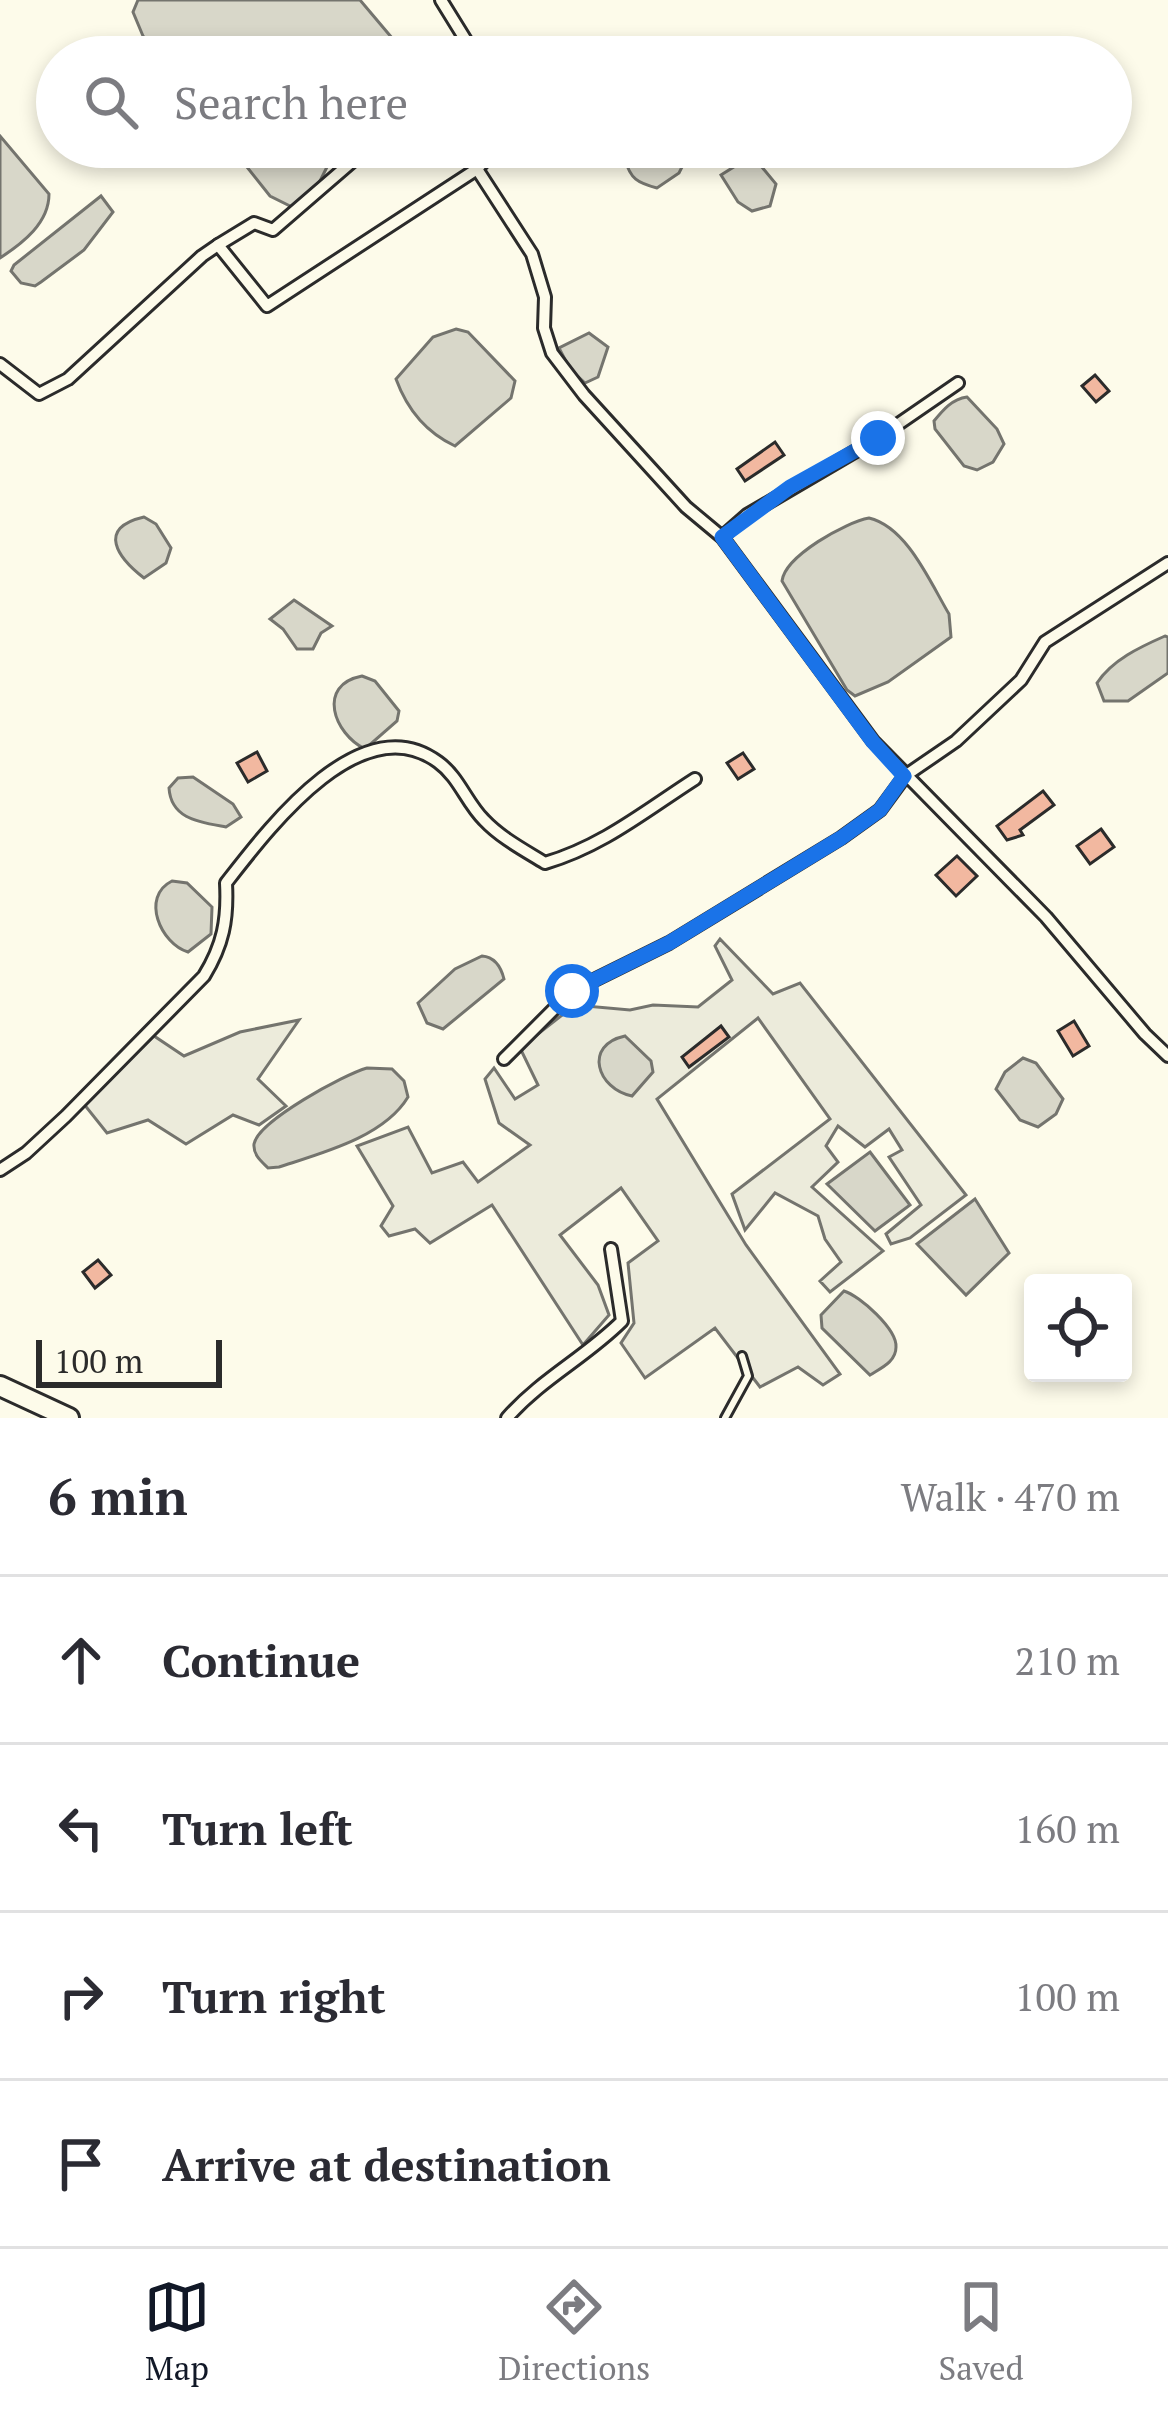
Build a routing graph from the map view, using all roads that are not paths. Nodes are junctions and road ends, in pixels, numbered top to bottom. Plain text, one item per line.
1 (441, 0) edge
2 (463, 36) edge
3 (347, 168) edge
4 (477, 170) joint
5 (218, 245) junction
6 (0, 364) edge
7 (958, 382) dead end
8 (722, 537) junction
9 (1168, 563) edge
10 (904, 776) junction
11 (695, 779) dead end
12 (1168, 1056) edge
13 (504, 1059) dead end
14 (0, 1169) edge
15 (611, 1249) dead end
16 (742, 1356) dead end
17 (0, 1386) edge
18 (69, 1418) edge
19 (507, 1418) edge
20 (725, 1418) edge

1 - 2 street
3 - 5 street
4 - 5 street
4 - 8 street
5 - 6 street
7 - 8 street
8 - 10 street
9 - 10 street
10 - 12 street
10 - 13 street
11 - 14 street
15 - 19 street
16 - 20 lane
17 - 18 highway

